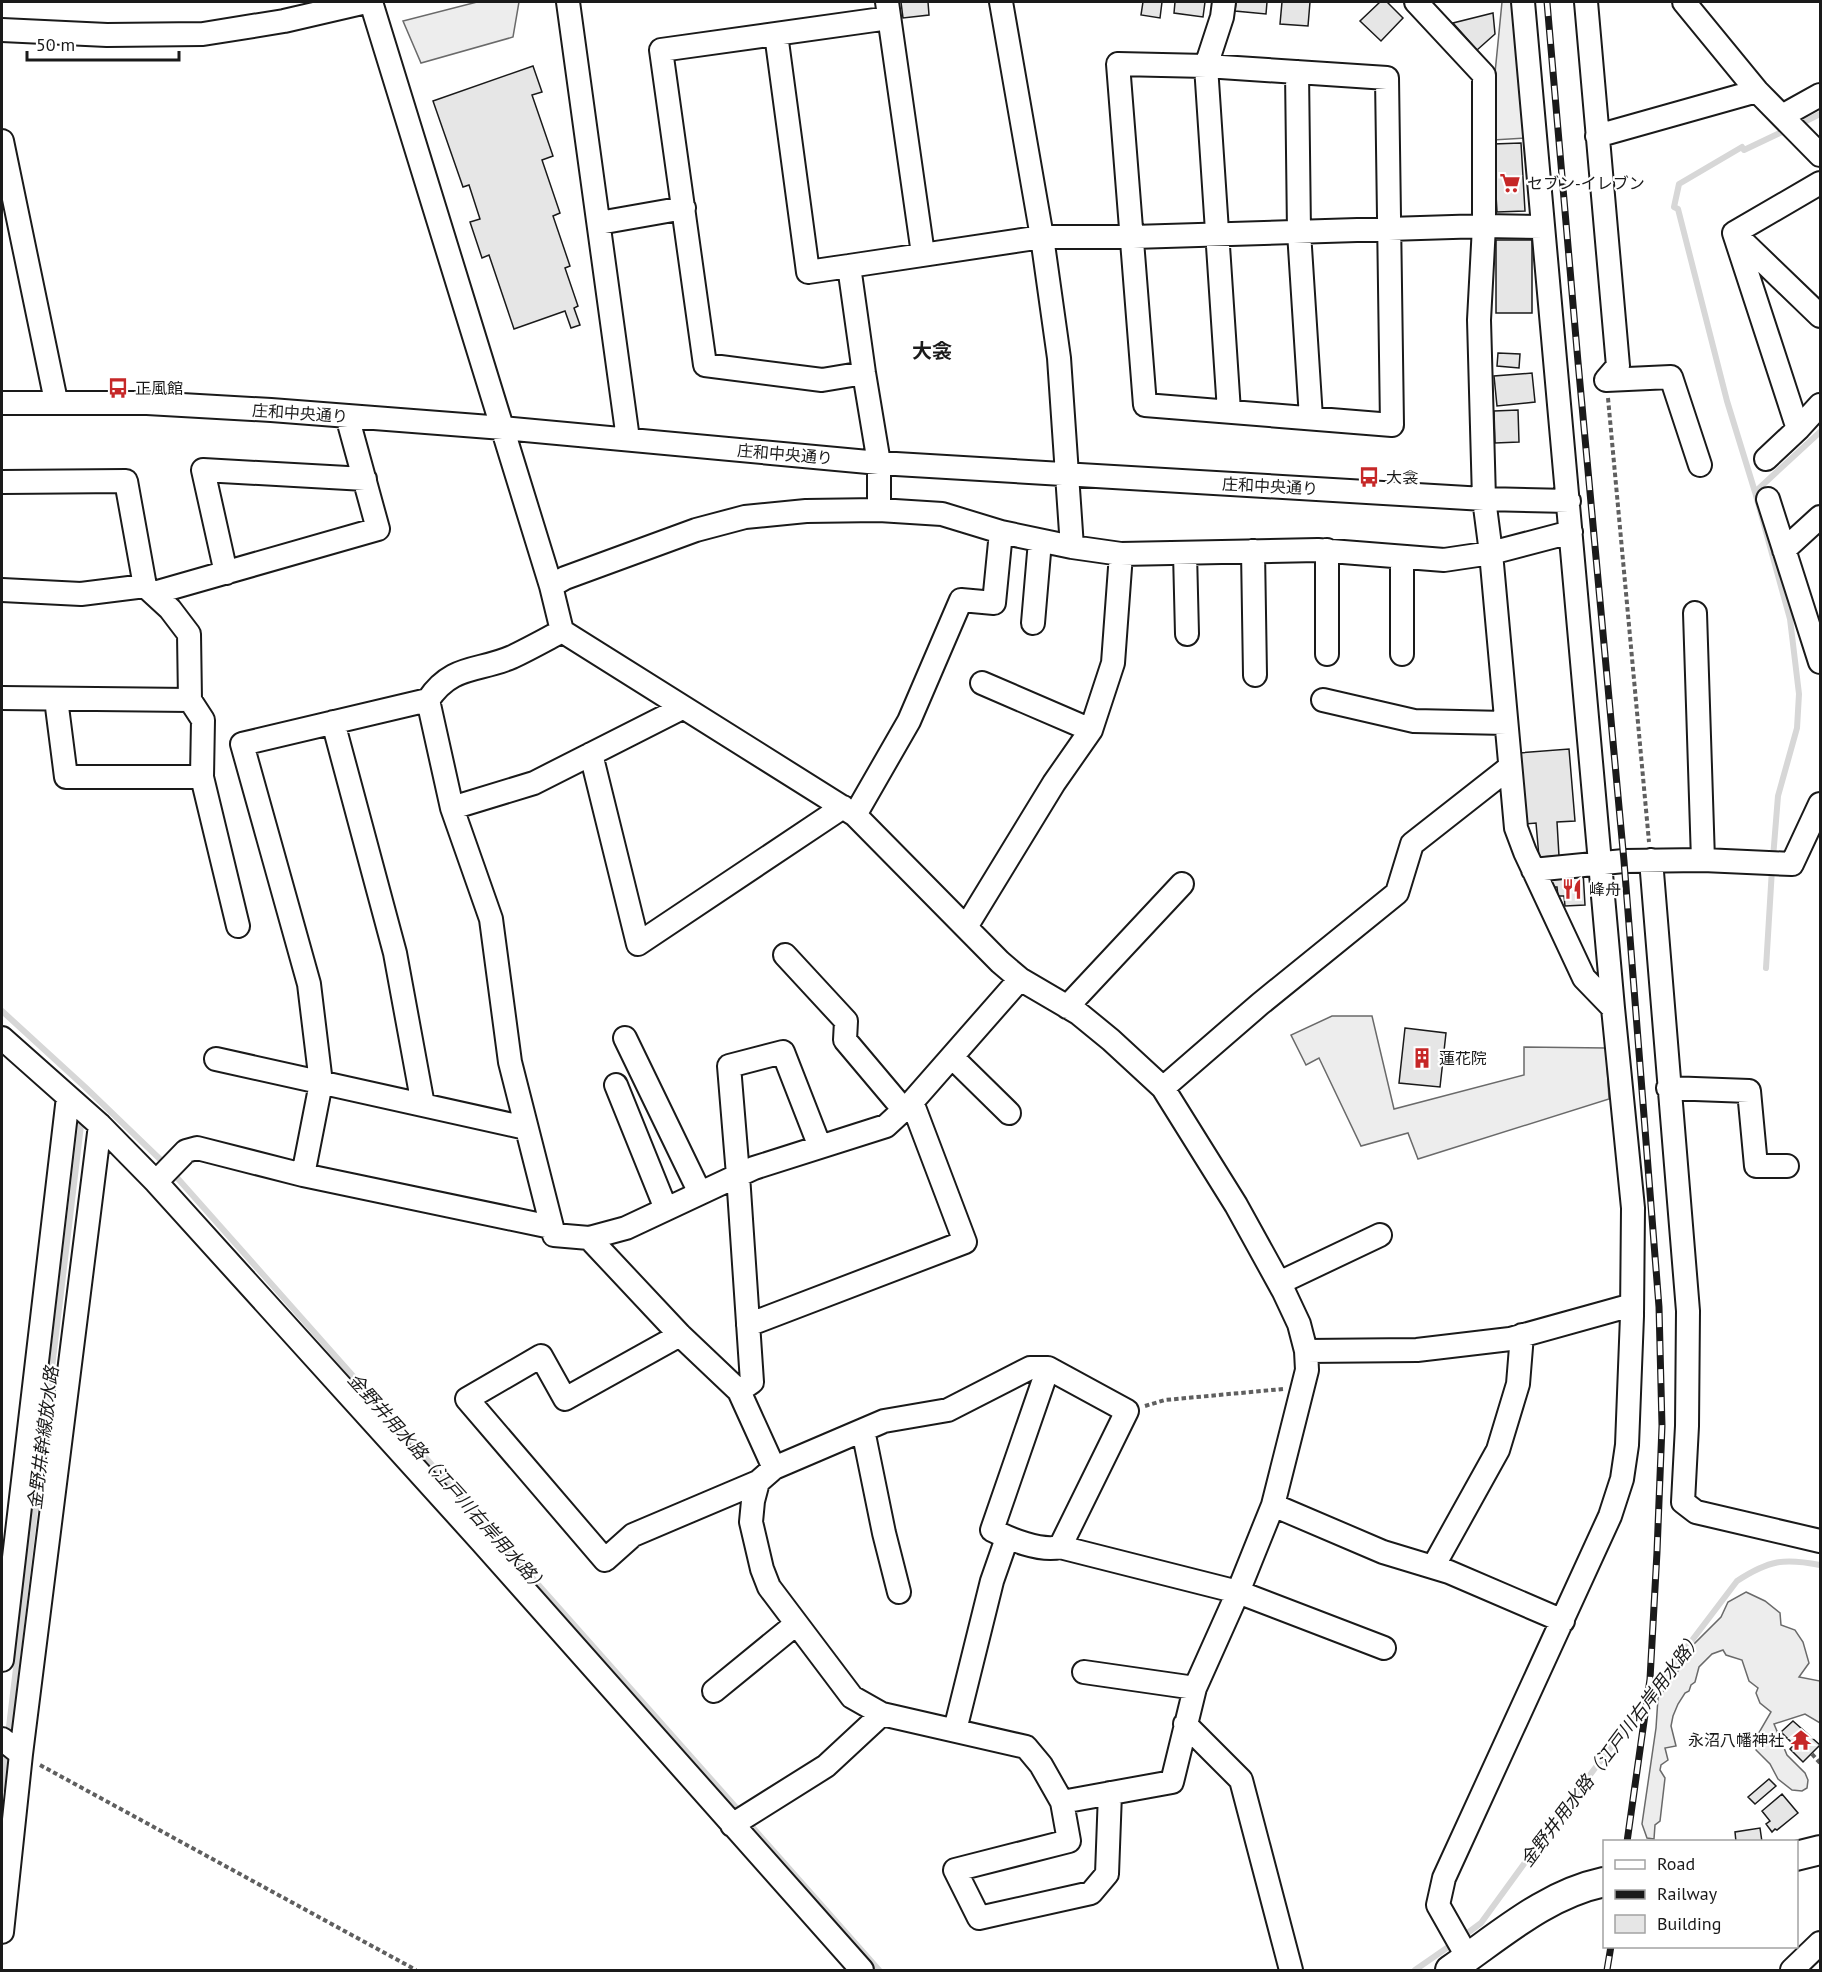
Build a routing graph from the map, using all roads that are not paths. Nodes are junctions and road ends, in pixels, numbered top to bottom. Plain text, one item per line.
1 (366, 2) edge
2 (371, 2) edge
3 (568, 2) edge
4 (1001, 2) edge
5 (1224, 2) edge
6 (1416, 2) edge
7 (1523, 2) edge
8 (1586, 2) edge
9 (1684, 2) edge
10 (888, 10) edge
11 (2, 30) edge
12 (776, 34) junction
13 (1206, 66) junction
14 (1297, 72) junction
15 (1757, 91) junction
16 (1821, 95) edge
17 (1782, 116) junction
18 (1598, 136) junction
19 (2, 141) edge
20 (1821, 155) edge
21 (1821, 183) edge
22 (684, 208) junction
23 (599, 223) junction
24 (1484, 226) junction
25 (1543, 227) junction
26 (1388, 229) junction
27 (1299, 232) junction
28 (1734, 233) junction
29 (1218, 234) junction
30 (1042, 237) junction
31 (1133, 237) junction
32 (923, 254) junction
33 (849, 266) junction
34 (1821, 316) edge
35 (864, 373) junction
36 (56, 402) junction
37 (2, 403) edge
38 (1821, 405) edge
39 (1229, 411) junction
40 (347, 417) junction
41 (1311, 418) junction
42 (503, 428) junction
43 (1798, 429) junction
44 (628, 439) junction
45 (1766, 459) dead end
46 (879, 463) junction
47 (1700, 465) dead end
48 (1066, 474) junction
49 (365, 479) junction
50 (2, 482) edge
51 (1484, 499) junction
52 (1768, 499) dead end
53 (1569, 501) junction
54 (879, 510) junction
55 (1821, 518) edge
56 (1000, 532) junction
57 (1571, 532) junction
58 (1040, 541) junction
59 (1072, 547) junction
60 (1327, 550) junction
61 (1784, 550) junction
62 (1253, 551) junction
63 (1185, 553) junction
64 (1491, 553) junction
65 (1121, 554) junction
66 (1402, 557) junction
67 (226, 573) junction
68 (551, 586) junction
69 (2, 590) edge
70 (150, 590) junction
71 (1695, 613) dead end
72 (1033, 622) dead end
73 (562, 631) junction
74 (1187, 634) dead end
75 (1327, 654) dead end
76 (1402, 654) dead end
77 (1821, 662) edge
78 (1255, 675) dead end
79 (982, 683) dead end
80 (2, 698) edge
81 (56, 699) junction
82 (190, 700) junction
83 (428, 700) junction
84 (1323, 700) dead end
85 (682, 708) junction
86 (333, 722) junction
87 (1506, 723) junction
88 (1091, 730) junction
89 (591, 754) junction
90 (1510, 767) junction
91 (202, 777) junction
92 (1821, 804) edge
93 (452, 808) junction
94 (849, 811) junction
95 (1651, 860) junction
96 (1703, 860) junction
97 (1600, 863) junction
98 (1533, 870) junction
99 (1182, 884) dead end
100 (238, 926) dead end
101 (966, 927) junction
102 (785, 955) dead end
103 (1020, 979) junction
104 (1067, 1007) junction
105 (1612, 1008) junction
106 (2, 1038) edge
107 (625, 1038) dead end
108 (952, 1058) junction
109 (216, 1059) dead end
110 (321, 1083) junction
111 (615, 1084) dead end
112 (1163, 1088) junction
113 (1668, 1088) junction
114 (68, 1097) junction
115 (423, 1106) junction
116 (908, 1106) junction
117 (1009, 1113) dead end
118 (100, 1125) junction
119 (526, 1128) junction
120 (820, 1147) junction
121 (1786, 1166) dead end
122 (303, 1175) junction
123 (738, 1175) junction
124 (156, 1182) junction
125 (700, 1193) junction
126 (666, 1209) junction
127 (551, 1227) junction
128 (1380, 1235) dead end
129 (589, 1238) junction
130 (1279, 1282) junction
131 (1632, 1305) junction
132 (748, 1325) junction
133 (680, 1335) junction
134 (1522, 1335) junction
135 (1306, 1351) junction
136 (1048, 1368) junction
137 (739, 1391) junction
138 (863, 1430) junction
139 (766, 1475) junction
140 (1273, 1505) junction
141 (1007, 1538) junction
142 (1821, 1541) edge
143 (1060, 1547) junction
144 (1433, 1567) junction
145 (899, 1592) dead end
146 (1238, 1592) junction
147 (1563, 1621) junction
148 (795, 1624) junction
149 (1384, 1648) dead end
150 (2, 1660) edge
151 (1084, 1671) dead end
152 (1195, 1688) junction
153 (714, 1691) dead end
154 (882, 1714) junction
155 (1185, 1724) junction
156 (955, 1730) junction
157 (2, 1739) edge
158 (21, 1754) junction
159 (1110, 1793) junction
160 (1062, 1802) junction
161 (732, 1825) junction
162 (1821, 1850) edge
163 (1798, 1856) edge
164 (1603, 1883) edge
165 (2, 1932) edge
166 (1821, 1943) edge
167 (1459, 1964) edge
168 (862, 1971) edge
169 (1291, 1971) edge
170 (1792, 1971) edge

1 - 11 street
2 - 42 street
3 - 23 street
4 - 30 street
5 - 13 street
6 - 24 street
7 - 25 street
8 - 18 street
9 - 15 street
10 - 12 street
10 - 32 street
12 - 22 street
12 - 33 street
13 - 14 street
13 - 29 street
13 - 31 street
14 - 26 street
14 - 27 street
15 - 17 street
15 - 18 street
16 - 17 street
17 - 20 street
18 - 47 street
19 - 36 street
21 - 28 street
22 - 23 street
22 - 35 street
23 - 44 street
24 - 25 street
24 - 26 street
24 - 51 street
25 - 53 street
26 - 27 street
26 - 41 street
27 - 29 street
27 - 41 street
28 - 34 street
28 - 43 street
29 - 31 street
29 - 39 street
30 - 31 street
30 - 32 street
30 - 48 street
31 - 39 street
32 - 33 street
33 - 35 street
35 - 46 street
36 - 37 street, 庄和中央通り
36 - 40 street, 庄和中央通り
38 - 43 street
39 - 41 street
40 - 42 street, 庄和中央通り
40 - 49 street
42 - 44 street, 庄和中央通り
42 - 68 street
43 - 45 street
44 - 46 street, 庄和中央通り
46 - 48 street, 庄和中央通り
46 - 54 street
48 - 51 street, 庄和中央通り
48 - 59 street
49 - 67 street
49 - 67 street
50 - 70 street
51 - 53 street, 庄和中央通り
51 - 64 street
52 - 61 street
53 - 57 street
54 - 56 street
54 - 68 street
55 - 61 street
56 - 58 street
56 - 94 street
57 - 64 street
57 - 97 street
58 - 59 street
58 - 72 street
59 - 65 street
60 - 62 street
60 - 66 street
60 - 75 street
61 - 77 street
62 - 63 street
62 - 78 street
63 - 65 street
63 - 74 street
64 - 66 street
64 - 87 street
65 - 88 street
66 - 76 street
67 - 70 street
68 - 73 street
69 - 70 street
70 - 82 street
71 - 96 street
73 - 83 street
73 - 85 street
79 - 88 street
80 - 81 street
81 - 82 street
81 - 91 street
82 - 91 street
83 - 86 street
83 - 93 street
84 - 87 street
85 - 89 street
85 - 94 street
86 - 110 street
86 - 115 street
87 - 90 street
88 - 101 street
89 - 93 street
89 - 94 street
90 - 98 street
90 - 112 street
91 - 100 street
92 - 96 street
93 - 119 street
94 - 101 street
95 - 96 street
95 - 97 street
95 - 113 street
97 - 98 street
97 - 105 street
98 - 105 street
99 - 104 street
101 - 103 street
102 - 116 street
103 - 104 street
103 - 108 street
104 - 112 street
105 - 131 street
106 - 114 street
107 - 125 street
108 - 116 street
108 - 117 street
109 - 110 street
110 - 115 street
110 - 122 street
111 - 126 street
112 - 130 street
113 - 121 street
113 - 142 street
114 - 118 street
114 - 150 street
115 - 119 street
116 - 120 street
116 - 132 street
118 - 124 street
118 - 158 street
119 - 127 street
120 - 123 street
120 - 123 street
122 - 124 street
122 - 127 street
123 - 125 street
123 - 132 street
124 - 161 street
125 - 126 street
126 - 129 street
127 - 129 street
128 - 130 street
129 - 133 street
130 - 135 street
131 - 134 street
131 - 147 street
132 - 137 street
133 - 137 street
133 - 139 street
134 - 135 street
134 - 144 street
135 - 140 street
136 - 138 street
136 - 141 street
136 - 143 street
137 - 139 street
138 - 139 street
138 - 145 street
139 - 148 street
140 - 144 street
140 - 146 street
141 - 143 street
141 - 156 street
143 - 146 street
144 - 147 street
146 - 149 street
146 - 152 street
147 - 167 street
148 - 153 street
148 - 154 street
151 - 152 street
152 - 155 street
154 - 156 street
154 - 161 street
155 - 159 street
155 - 169 street
156 - 160 street
157 - 158 street
158 - 165 street
159 - 160 street
159 - 160 street
161 - 168 street
162 - 163 main road
164 - 167 main road
166 - 170 street

